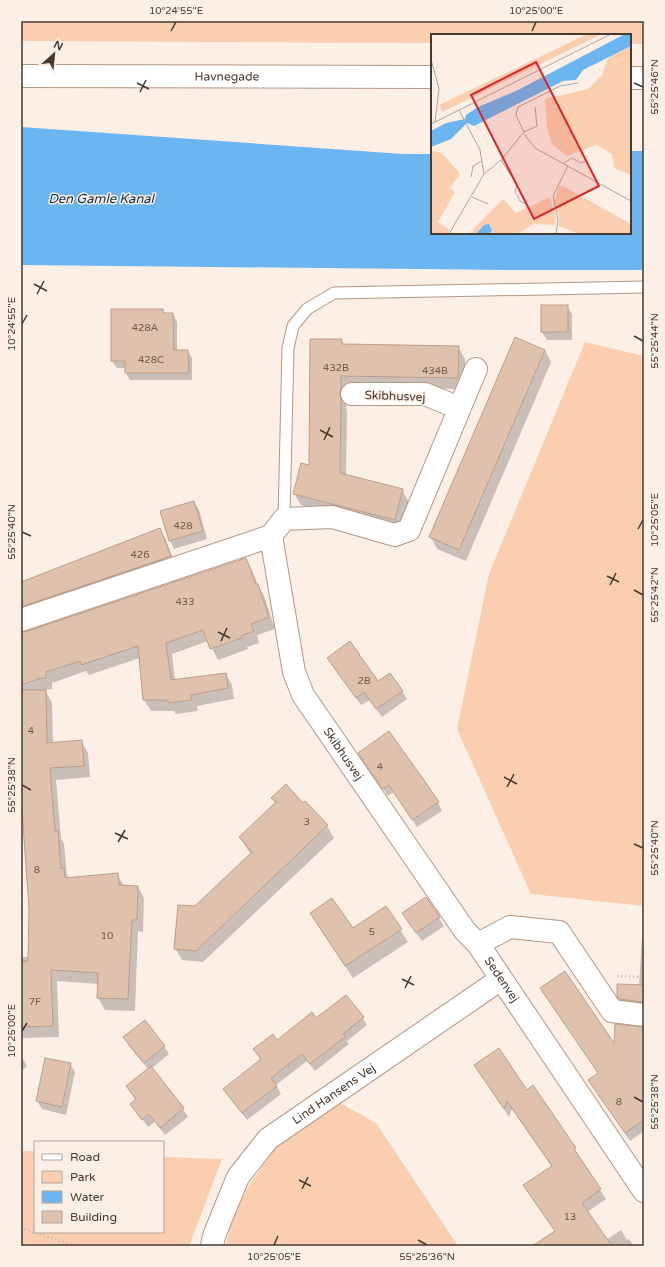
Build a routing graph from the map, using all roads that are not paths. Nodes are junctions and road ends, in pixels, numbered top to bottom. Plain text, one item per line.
1 (21, 76) edge
2 (431, 77) edge
3 (631, 78) edge
4 (644, 78) edge
5 (644, 287) edge
6 (476, 369) dead end
7 (352, 394) dead end
8 (459, 408) junction
9 (284, 519) junction
10 (271, 536) junction
11 (21, 620) edge
12 (478, 944) junction
13 (501, 979) junction
14 (644, 1015) edge
15 (644, 1192) edge
16 (212, 1246) edge

1 - 2 street, Havnegade
3 - 4 street
5 - 9 lane
6 - 8 street
7 - 8 street, Skibhusvej
8 - 9 street
9 - 10 street
10 - 11 street
10 - 12 street, Skibhusvej
12 - 13 street, Sedenvej
12 - 14 street, Sedenvej
13 - 15 street, Sedenvej
13 - 16 street, Lind Hansens Vej

